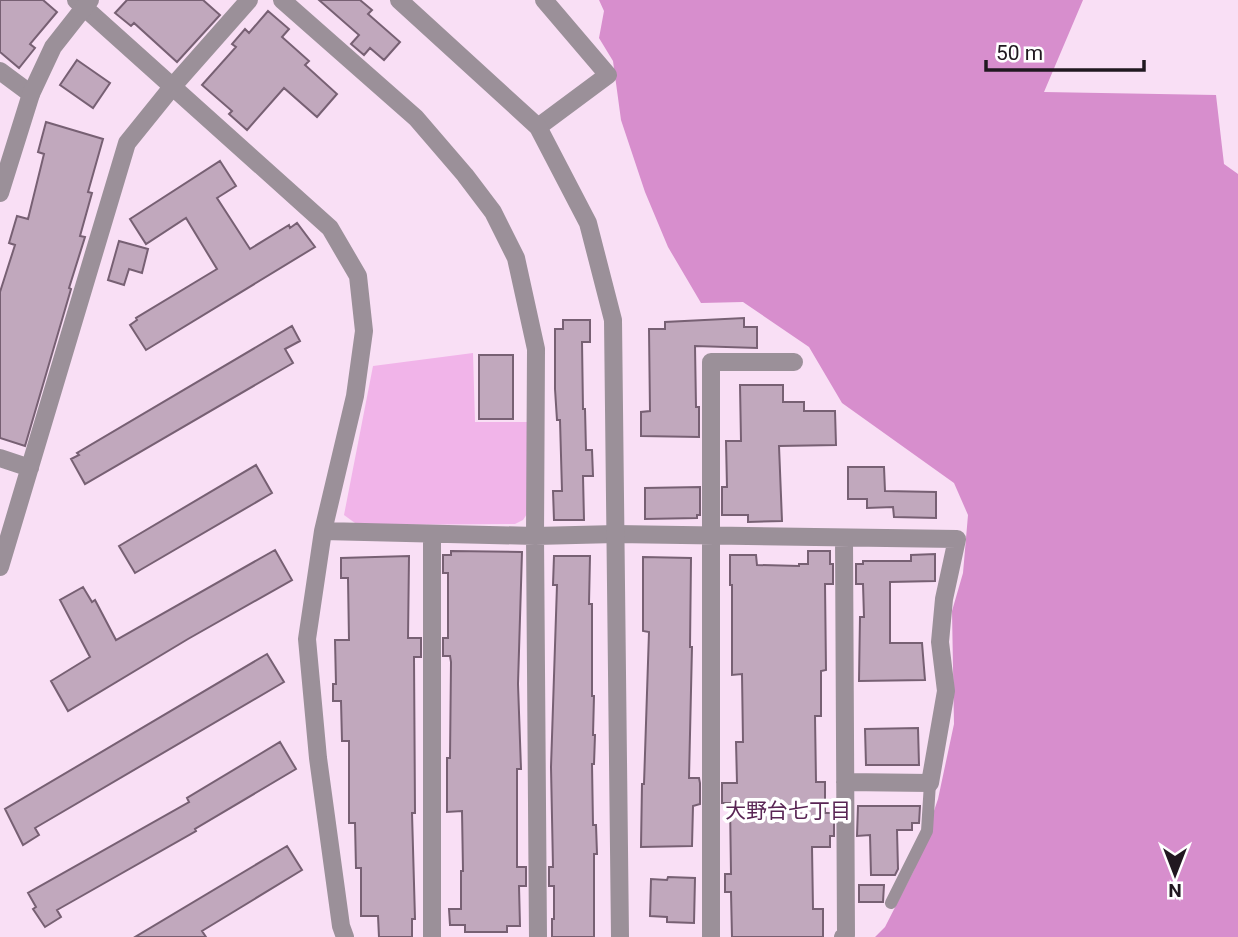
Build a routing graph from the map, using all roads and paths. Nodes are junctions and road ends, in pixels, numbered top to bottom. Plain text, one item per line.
1 (248, 0) edge
2 (282, 0) edge
3 (399, 0) edge
4 (544, 0) edge
5 (83, 2) edge
6 (0, 71) edge
7 (173, 86) junction
8 (30, 94) junction
9 (538, 127) junction
10 (0, 193) edge
11 (794, 362) dead end
12 (0, 458) edge
13 (30, 468) junction
14 (323, 531) junction
15 (432, 534) junction
16 (615, 534) junction
17 (535, 536) junction
18 (711, 536) junction
19 (844, 538) junction
20 (0, 567) edge
21 (845, 782) junction
22 (930, 783) junction
23 (891, 903) dead end
24 (345, 937) edge
25 (432, 937) edge
26 (538, 937) edge
27 (620, 937) edge
28 (711, 937) edge
29 (843, 937) edge

1 - 7 street
2 - 17 street
3 - 9 street
4 - 9 street
5 - 7 street
5 - 8 street
6 - 8 street
7 - 13 street
7 - 14 street
8 - 10 street
9 - 16 street
11 - 18 street
12 - 13 street
13 - 20 street
14 - 15 street
14 - 24 street
15 - 17 street
15 - 25 street
16 - 17 street
16 - 18 street
16 - 27 street
17 - 26 street
18 - 19 street
18 - 28 street
19 - 21 street
19 - 22 street
21 - 22 street
21 - 29 street
22 - 23 lane

